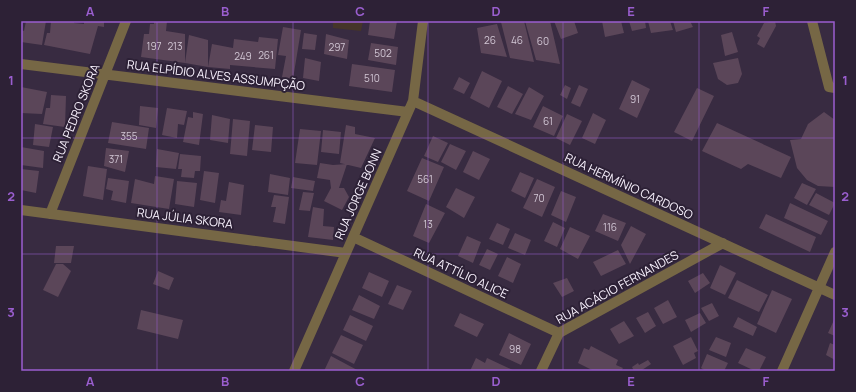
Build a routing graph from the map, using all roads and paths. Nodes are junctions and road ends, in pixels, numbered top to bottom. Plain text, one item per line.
1 (126, 21) edge
2 (424, 21) edge
3 (812, 21) edge
4 (21, 64) edge
5 (105, 74) junction
6 (832, 88) edge
7 (413, 101) junction
8 (408, 112) junction
9 (21, 210) edge
10 (50, 214) junction
11 (353, 237) junction
12 (723, 243) junction
13 (835, 252) edge
14 (346, 253) junction
15 (819, 288) junction
16 (835, 295) edge
17 (559, 333) junction
18 (294, 371) edge
19 (541, 371) edge
20 (782, 371) edge

1 - 5 street, RUA PEDRO SKORA
2 - 7 street, RUA JORGE BONN
3 - 6 street
4 - 5 street, RUA ELPÍDIO ALVES ASSUMPÇÃO
5 - 8 street, RUA ELPÍDIO ALVES ASSUMPÇÃO
5 - 10 street, RUA PEDRO SKORA
7 - 8 street, RUA JORGE BONN
7 - 12 street, RUA HERMÍNIO CARDOSO
8 - 11 street, RUA JORGE BONN
9 - 10 street, RUA JÚLIA SKORA
10 - 14 street, RUA JÚLIA SKORA
11 - 14 street, RUA JORGE BONN
11 - 17 street, RUA ATTÍLIO ALICE
12 - 15 street, RUA HERMÍNIO CARDOSO
12 - 17 street, RUA ACÁCIO FERNANDES
13 - 15 street
14 - 18 street, RUA JORGE BONN
15 - 16 street, RUA HERMÍNIO CARDOSO
15 - 20 street
17 - 19 street, RUA ACÁCIO FERNANDES

